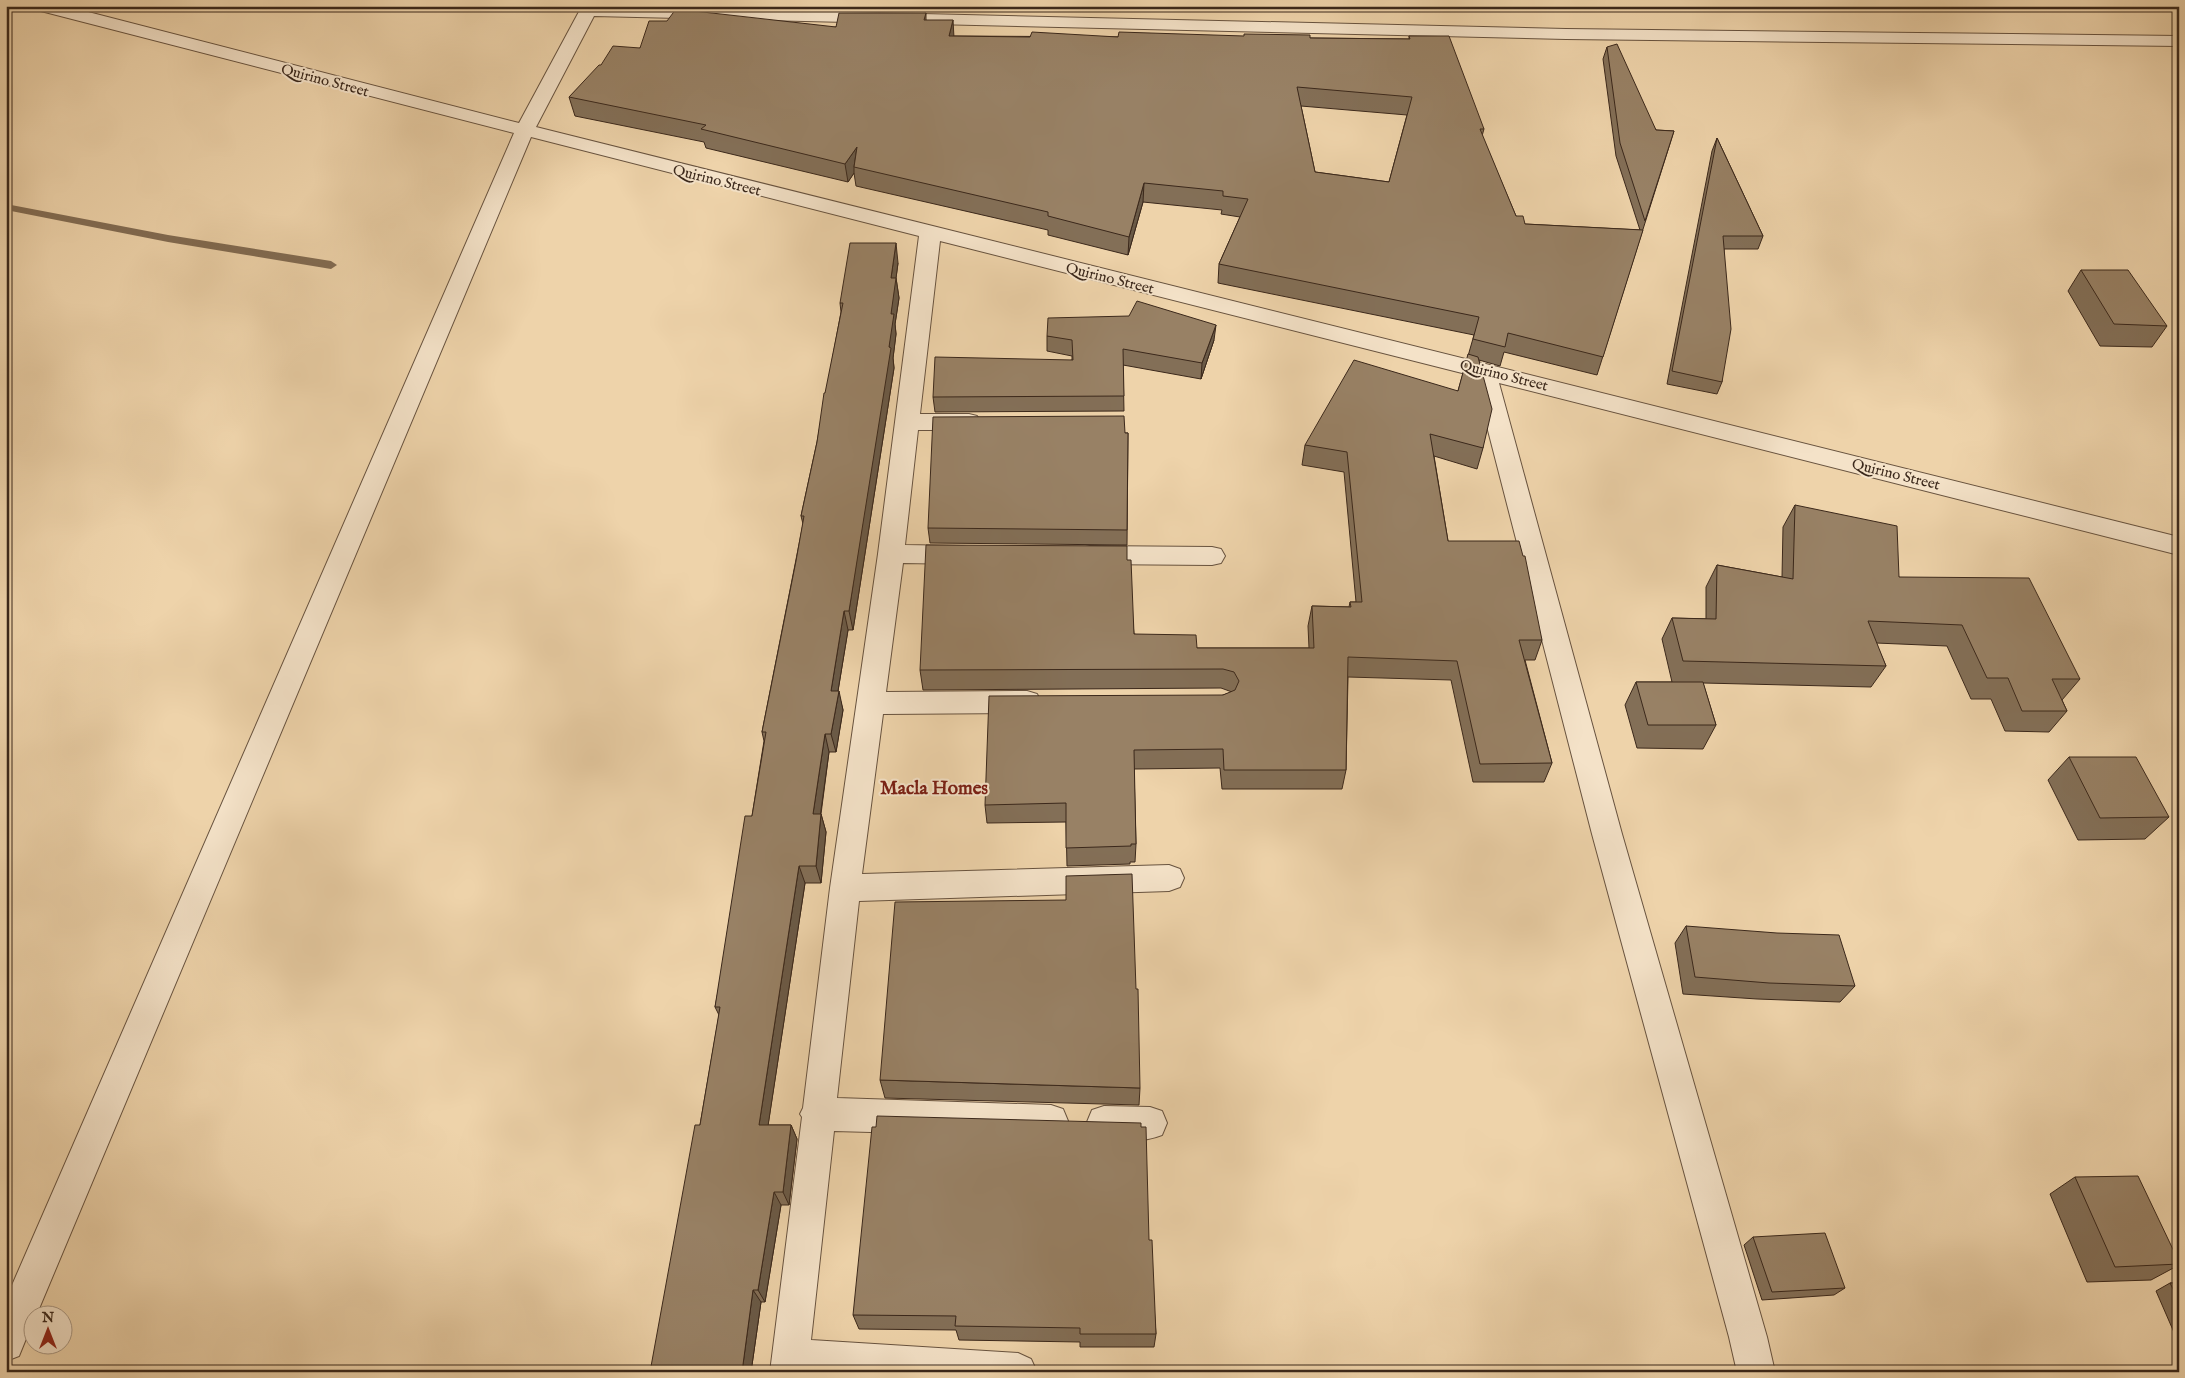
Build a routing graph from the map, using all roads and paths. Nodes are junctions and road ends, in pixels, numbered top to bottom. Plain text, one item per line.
1 (43, 6) edge
2 (590, 8) edge
3 (2179, 41) edge
4 (524, 131) junction
5 (930, 234) junction
6 (1484, 370) junction
7 (906, 422) junction
8 (996, 422) edge
9 (2179, 546) edge
10 (891, 554) junction
11 (988, 555) edge
12 (1066, 555) edge
13 (1212, 556) dead end
14 (1051, 702) edge
15 (871, 703) junction
16 (1169, 878) dead end
17 (845, 888) junction
18 (817, 1114) junction
19 (1150, 1123) dead end
20 (6, 1343) edge
21 (789, 1364) edge
22 (1018, 1372) edge
23 (1756, 1372) edge

1 - 4 street, Quirino Street
2 - 3 street
2 - 4 street
4 - 5 street, Quirino Street
4 - 20 street
5 - 6 street, Quirino Street
5 - 7 street
6 - 9 street, Quirino Street
6 - 23 street
7 - 8 street
7 - 10 street
10 - 11 street
10 - 15 street
12 - 13 street
14 - 15 street
15 - 17 street
16 - 17 street
17 - 18 street
18 - 19 street
18 - 21 street
21 - 22 street

